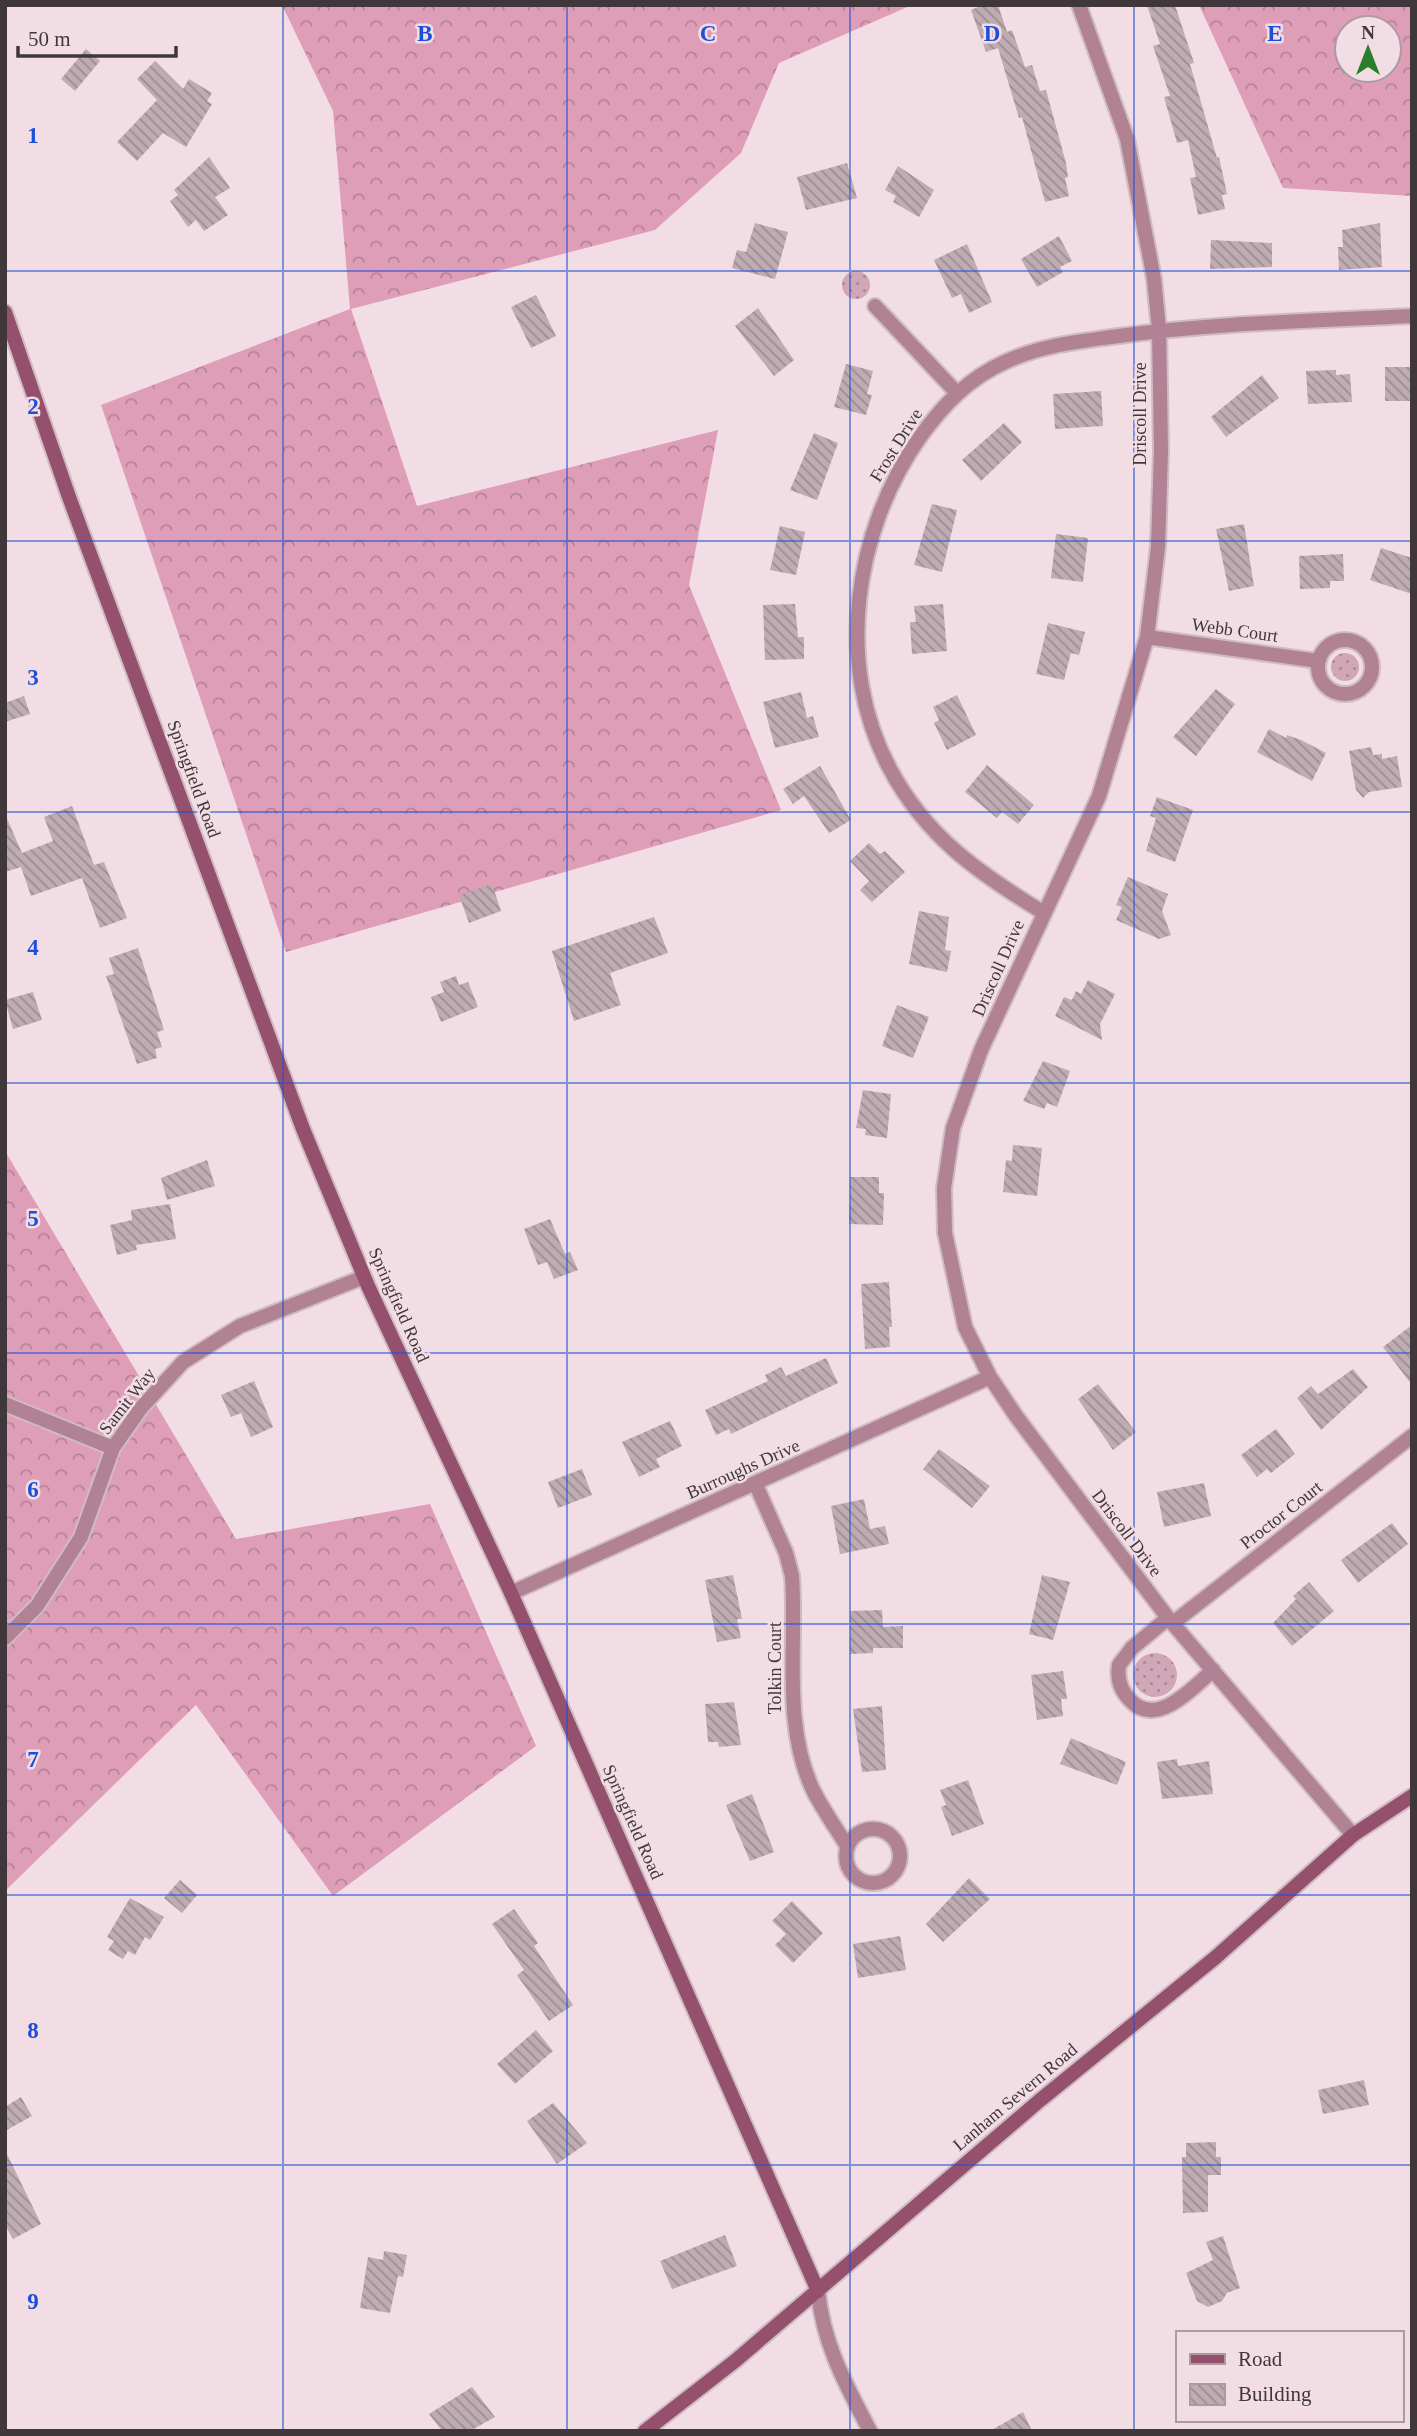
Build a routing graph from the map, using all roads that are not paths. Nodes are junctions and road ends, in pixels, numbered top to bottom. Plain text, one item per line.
1 (1079, 5) edge
2 (875, 306) dead end
3 (5, 312) edge
4 (1412, 316) edge
5 (1159, 329) junction
6 (957, 393) junction
7 (1147, 637) junction
8 (1318, 661) dead end
9 (1044, 913) junction
10 (364, 1277) junction
11 (990, 1377) junction
12 (5, 1404) edge
13 (1412, 1436) edge
14 (113, 1448) junction
15 (756, 1485) junction
16 (511, 1593) junction
17 (1170, 1620) junction
18 (5, 1637) edge
19 (1213, 1670) junction
20 (1412, 1796) edge
21 (1353, 1835) junction
22 (847, 1846) dead end
23 (818, 2291) junction
24 (645, 2431) edge
25 (870, 2431) edge

1 - 5 street, Driscoll Drive
2 - 6 street
3 - 10 street, Springfield Road
4 - 5 street, Frost Drive
5 - 6 street, Frost Drive
5 - 7 street, Driscoll Drive
6 - 9 street, Frost Drive
7 - 8 street, Webb Court
7 - 9 street, Driscoll Drive
9 - 11 street, Driscoll Drive
10 - 14 street, Samit Way
10 - 16 street, Springfield Road
11 - 15 street, Burroughs Drive
11 - 17 street, Driscoll Drive
12 - 14 street
13 - 17 street, Proctor Court
14 - 18 street, Samit Way
15 - 16 street, Burroughs Drive
15 - 22 street, Tolkin Court
16 - 23 street, Springfield Road
17 - 19 street, Driscoll Drive
17 - 19 street
19 - 21 street, Driscoll Drive
20 - 21 street, Lanham Severn Road
21 - 23 street, Lanham Severn Road
23 - 24 street, Lanham Severn Road
23 - 25 street

